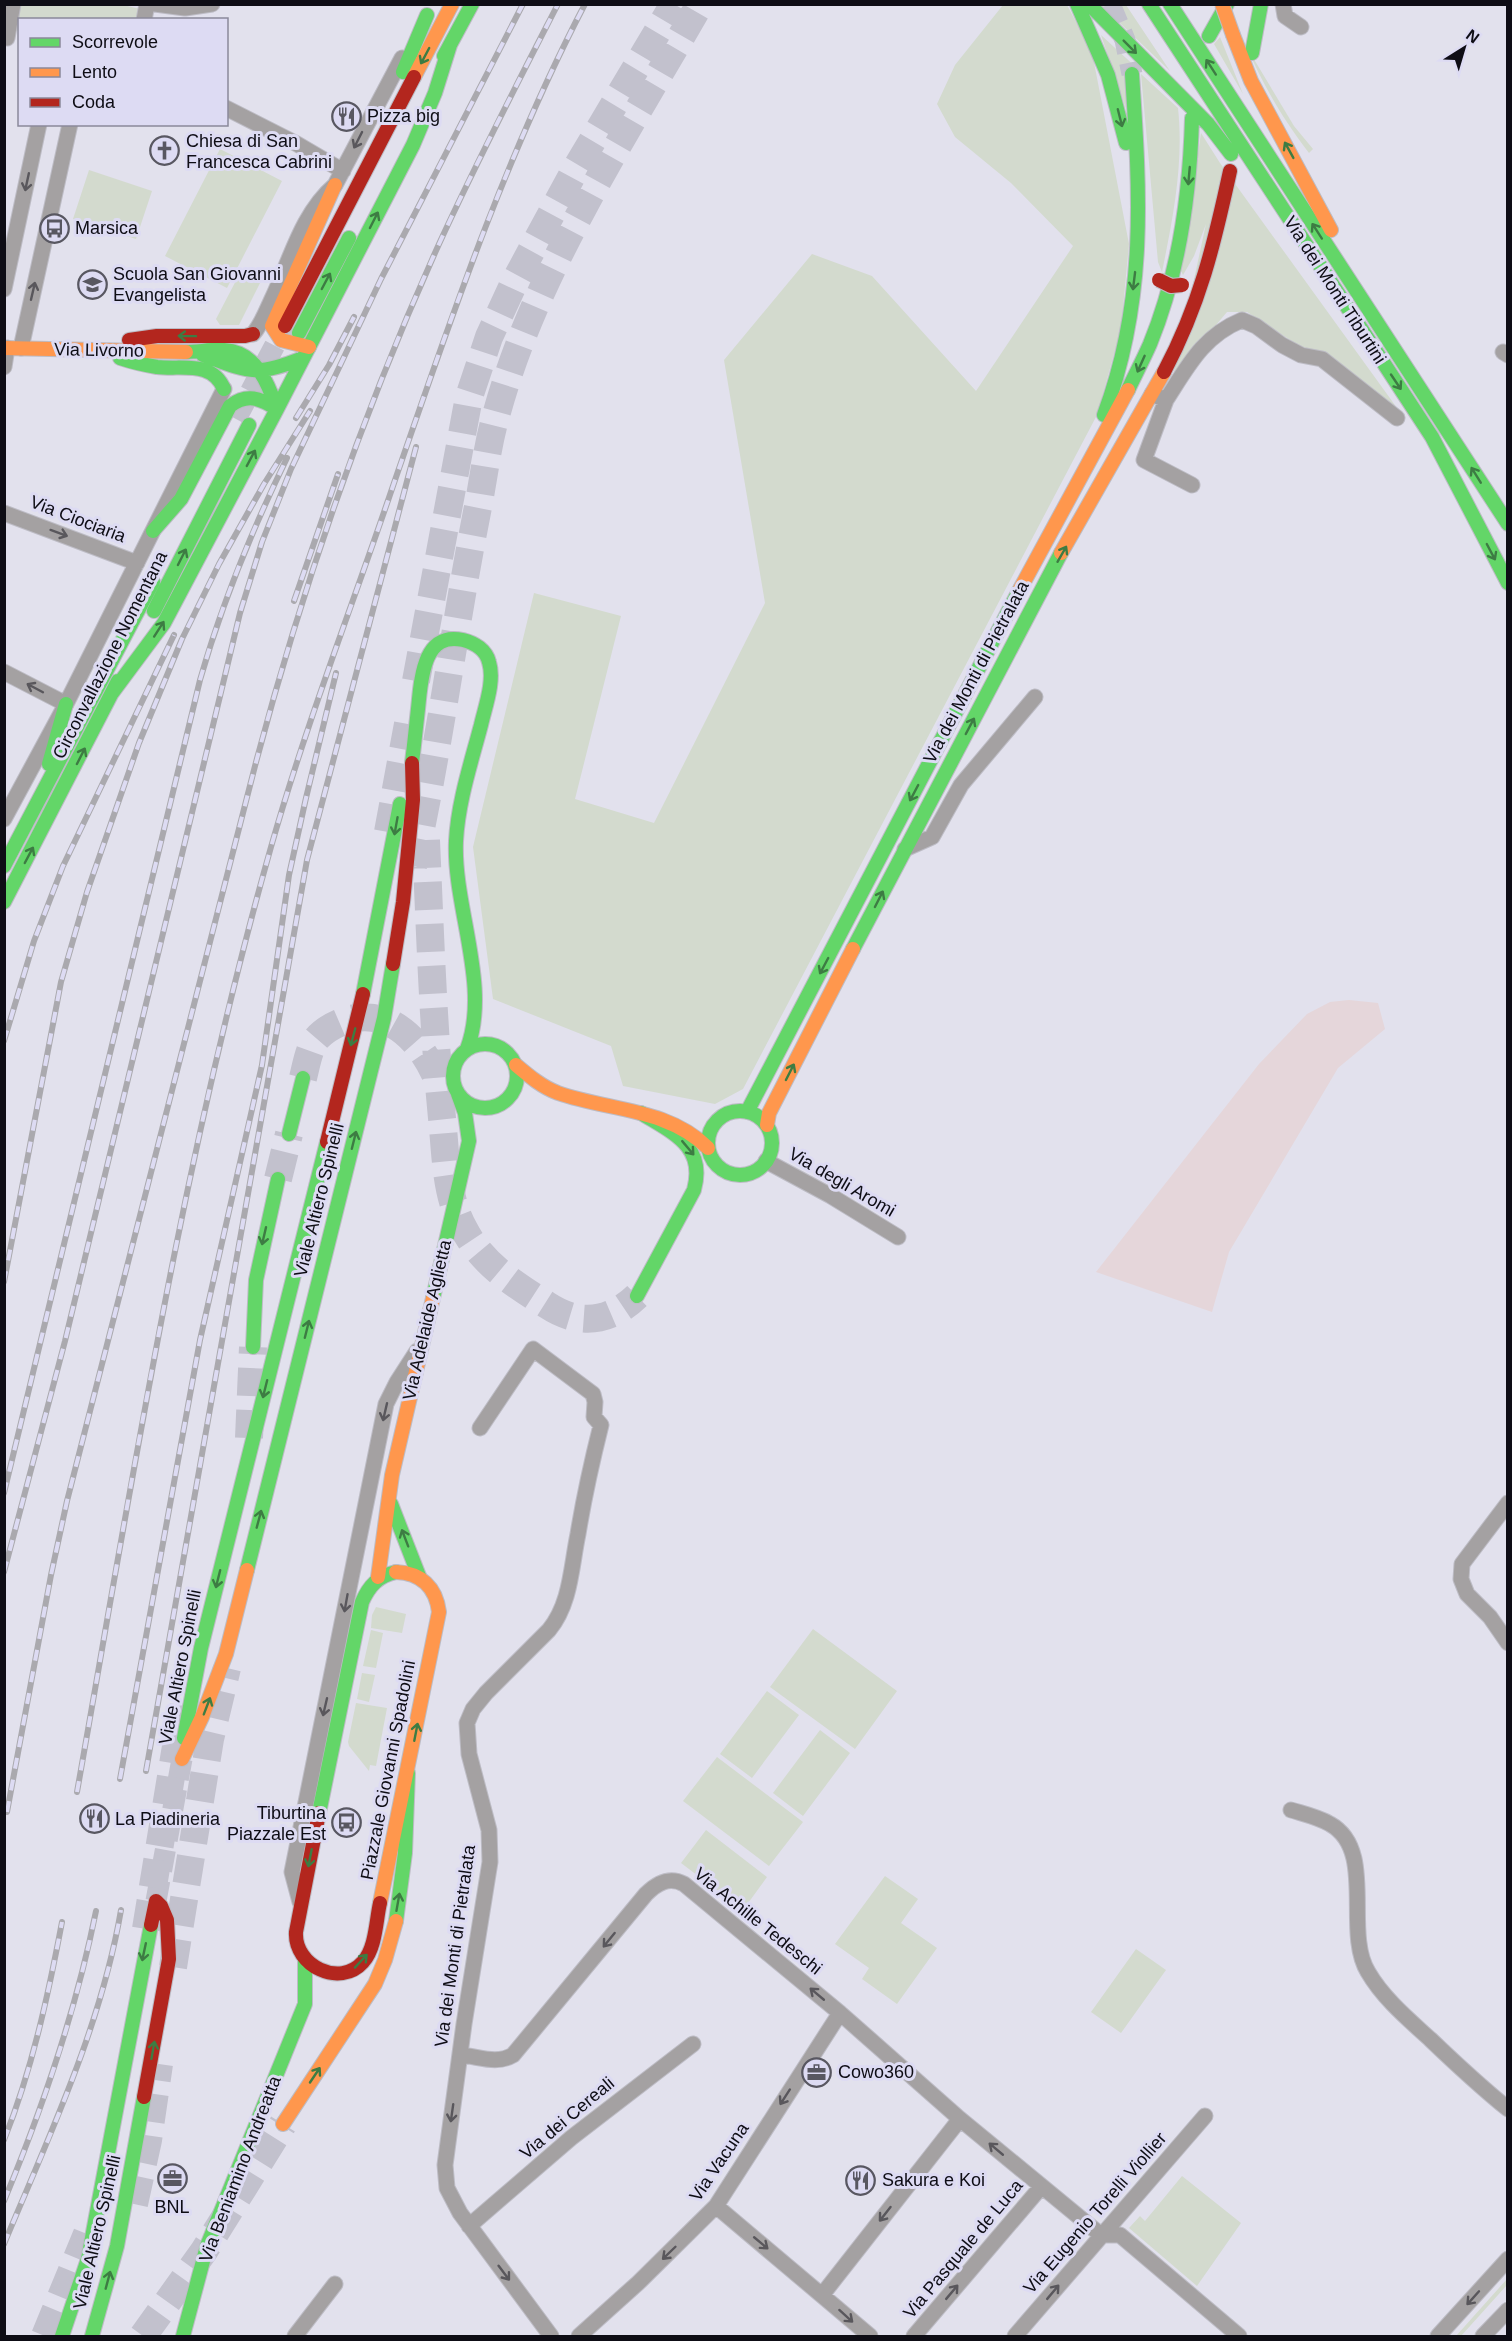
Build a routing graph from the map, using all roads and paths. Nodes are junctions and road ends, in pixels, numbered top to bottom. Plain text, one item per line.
1 (13, 4) edge
2 (154, 4) edge
3 (212, 4) edge
4 (452, 4) edge
5 (471, 4) edge
6 (1077, 4) edge
7 (1089, 4) edge
8 (1149, 4) edge
9 (1170, 4) edge
10 (1222, 4) edge
11 (1227, 4) edge
12 (1262, 4) edge
13 (1283, 4) edge
14 (429, 10) edge
15 (1301, 27) dead end
16 (1209, 36) dead end
17 (10, 39) edge
18 (450, 45) junction
19 (1252, 53) dead end
20 (1132, 74) tunnel mouth
21 (228, 109) edge
22 (1192, 118) dead end
23 (39, 126) edge
24 (69, 126) edge
25 (400, 140) dead end
26 (373, 157) junction
27 (343, 171) junction
28 (1230, 171) dead end
29 (335, 185) junction
30 (1139, 208) junction
31 (357, 222) dead end
32 (1139, 222) junction
33 (1215, 237) junction
34 (1317, 264) junction
35 (4, 289) edge
36 (285, 326) tunnel mouth
37 (1384, 332) junction
38 (299, 333) tunnel mouth
39 (253, 334) joint
40 (11, 348) edge
41 (87, 350) junction
42 (306, 352) junction
43 (4, 367) edge
44 (262, 372) junction
45 (224, 389) joint
46 (1159, 397) junction
47 (277, 409) junction
48 (1397, 418) dead end
49 (236, 419) tunnel mouth
50 (249, 425) tunnel mouth
51 (1078, 481) junction
52 (1192, 485) dead end
53 (189, 511) dead end
54 (4, 513) edge
55 (1508, 524) edge
56 (153, 531) junction
57 (137, 563) junction
58 (158, 572) dead end
59 (1508, 583) edge
60 (4, 672) edge
61 (112, 693) junction
62 (1035, 697) dead end
63 (66, 704) junction
64 (411, 769) junction
65 (36, 808) junction
66 (4, 819) edge
67 (905, 849) junction
68 (4, 866) edge
69 (4, 903) edge
70 (366, 983) junction
71 (389, 988) junction
72 (474, 990) junction
73 (359, 1013) junction
74 (384, 1018) junction
75 (495, 1045) junction
76 (468, 1049) junction
77 (516, 1065) junction
78 (303, 1078) tunnel mouth
79 (557, 1092) junction
80 (458, 1095) junction
81 (506, 1100) junction
82 (747, 1112) junction
83 (641, 1113) junction
84 (682, 1116) dead end
85 (723, 1116) junction
86 (702, 1117) dead end
87 (767, 1125) junction
88 (289, 1134) tunnel mouth
89 (469, 1141) junction
90 (708, 1148) junction
91 (766, 1161) junction
92 (278, 1179) tunnel mouth
93 (898, 1237) dead end
94 (637, 1296) tunnel mouth
95 (422, 1343) junction
96 (253, 1347) tunnel mouth
97 (480, 1428) dead end
98 (248, 1456) junction
99 (274, 1462) junction
100 (242, 1482) junction
101 (267, 1489) junction
102 (390, 1501) junction
103 (1508, 1503) edge
104 (419, 1576) junction
105 (378, 1577) junction
106 (354, 1638) junction
107 (1508, 1643) edge
108 (338, 1650) junction
109 (408, 1773) junction
110 (1291, 1810) dead end
111 (301, 1905) junction
112 (305, 1960) junction
113 (336, 1972) junction
114 (305, 2004) junction
115 (840, 2013) junction
116 (693, 2044) dead end
117 (460, 2055) junction
118 (117, 2104) junction
119 (143, 2108) junction
120 (1508, 2109) edge
121 (1205, 2116) dead end
122 (960, 2119) junction
123 (283, 2124) tunnel mouth
124 (113, 2130) junction
125 (138, 2136) junction
126 (1041, 2187) junction
127 (716, 2206) junction
128 (469, 2226) junction
129 (1101, 2235) junction
130 (1508, 2259) edge
131 (335, 2284) dead end
132 (822, 2295) junction
133 (1508, 2310) edge
134 (62, 2337) edge
135 (92, 2337) edge
136 (183, 2337) edge
137 (295, 2337) edge
138 (551, 2337) edge
139 (579, 2337) edge
140 (870, 2337) edge
141 (914, 2337) edge
142 (1015, 2337) edge
143 (1239, 2337) edge
144 (1438, 2337) edge
145 (1483, 2337) edge

1 - 17 street
2 - 3 street
4 -> 26 main road
5 - 18 main road
6 -> 30 main road
7 -> 34 main road
8 - 34 main road, Via dei Monti Tiburtini
37 -> 9 main road, Via dei Monti Tiburtini
37 -> 10 main road, bridge
11 - 16 main road
12 - 19 main road
13 - 15 street
14 - 26 main road
14 -> 27 street
18 - 25 main road
42 -> 18 main road
20 - 30 main road
21 - 27 street
22 -> 51 main road, Via dei Monti di Pietralata
23 -> 35 street
40 -> 24 street
26 - 36 main road
27 - 29 street
28 - 33 main road, Via dei Monti di Pietralata
29 - 39 street
29 - 42 main road
30 - 32 main road, Via dei Monti di Pietralata
38 -> 31 main road
32 - 33 main road, Via dei Monti di Pietralata, bridge
32 -> 51 main road, Via dei Monti di Pietralata
33 - 46 main road, Via dei Monti di Pietralata
34 -> 59 main road, Via dei Monti Tiburtini
55 -> 37 main road, Via dei Monti Tiburtini
39 -> 41 main road
40 - 41 main road, Via Livorno
40 - 43 street
41 - 44 main road, Via Livorno
41 - 45 main road
42 - 44 main road
42 - 47 main road
44 - 47 main road
45 - 56 street, Circonvallazione Nomentana
46 - 48 street
46 - 52 street
67 -> 46 main road, Via dei Monti di Pietralata
47 - 56 main road
61 -> 47 main road
49 - 53 main road
61 -> 50 main road, Circonvallazione Nomentana
51 -> 82 main road, Via dei Monti di Pietralata
54 -> 57 street, Via Ciociaria
56 - 57 street, Circonvallazione Nomentana
57 - 63 street, Circonvallazione Nomentana
58 - 65 main road, Circonvallazione Nomentana
63 -> 60 street
69 -> 61 main road, Circonvallazione Nomentana
62 - 67 street
63 - 65 main road
63 - 66 street, Circonvallazione Nomentana
64 -> 70 main road, Viale Altiero Spinelli
64 - 71 main road, Viale Altiero Spinelli
64 - 72 main road, Viale Altiero Spinelli
65 - 68 main road, Circonvallazione Nomentana
87 -> 67 main road, Via dei Monti di Pietralata
70 - 71 street
70 - 73 main road, Viale Altiero Spinelli
71 - 74 main road, Viale Altiero Spinelli
72 - 75 main road, Viale Altiero Spinelli
72 - 76 main road, Viale Altiero Spinelli
73 - 74 street
73 -> 98 main road, Viale Altiero Spinelli
99 -> 74 main road, Viale Altiero Spinelli
75 - 76 main road
75 - 77 main road
76 - 80 main road
77 - 79 main road
77 - 81 main road
78 - 88 main road
79 - 81 main road
79 - 83 main road
80 - 81 main road
80 - 89 main road, Via Adelaide Aglietta
81 - 89 main road, Via Adelaide Aglietta
82 - 85 main road
82 - 87 main road
83 - 84 main road
83 - 90 main road
83 -> 94 main road
85 - 86 main road
85 - 90 main road
87 - 91 main road
89 - 95 main road, Via Adelaide Aglietta
90 - 91 main road
91 - 93 street, Via degli Aromi
92 -> 96 main road
95 - 102 main road, Via Adelaide Aglietta
95 -> 108 street
97 - 117 street, Via dei Monti di Pietralata
98 - 99 street
98 - 100 main road, Viale Altiero Spinelli
99 - 101 main road, Viale Altiero Spinelli
100 - 101 street
100 -> 101 main road, Viale Altiero Spinelli
104 -> 102 main road, Via Adelaide Aglietta
102 - 105 main road, Via Adelaide Aglietta
103 - 107 street
104 - 105 main road
109 -> 104 main road, Piazzale Giovanni Spadolini
105 - 106 main road
106 - 108 street
106 -> 111 main road
108 -> 111 street
113 -> 109 main road, Piazzale Giovanni Spadolini
123 -> 109 main road
110 - 120 street
111 - 112 main road
112 - 113 main road
112 - 114 main road, Via Beniamino Andreatta
113 - 114 main road, Via Beniamino Andreatta
114 - 136 main road, Via Beniamino Andreatta
115 -> 117 street, Via Achille Tedeschi
115 - 122 street, Via Achille Tedeschi
115 -> 127 street, Via Vacuna
116 - 128 street, Via dei Cereali
117 -> 128 street, Via dei Monti di Pietralata
118 - 119 street
119 -> 118 main road, Viale Altiero Spinelli
118 - 124 main road, Viale Altiero Spinelli
119 - 125 main road, Viale Altiero Spinelli
121 - 129 street, Via Eugenio Torelli Viollier
126 -> 122 street, Via Achille Tedeschi
122 -> 132 street
124 - 125 street, Viale Altiero Spinelli
124 - 134 main road, Viale Altiero Spinelli
135 -> 125 main road, Viale Altiero Spinelli
126 - 129 street, Via Achille Tedeschi
141 -> 126 street, Via Pasquale de Luca
127 -> 132 street
127 -> 139 street, Via Vacuna
128 -> 138 street, Via dei Monti di Pietralata
142 -> 129 street, Via Eugenio Torelli Viollier
129 - 143 street
130 -> 144 street
131 - 137 street
132 -> 140 street
133 - 145 street

